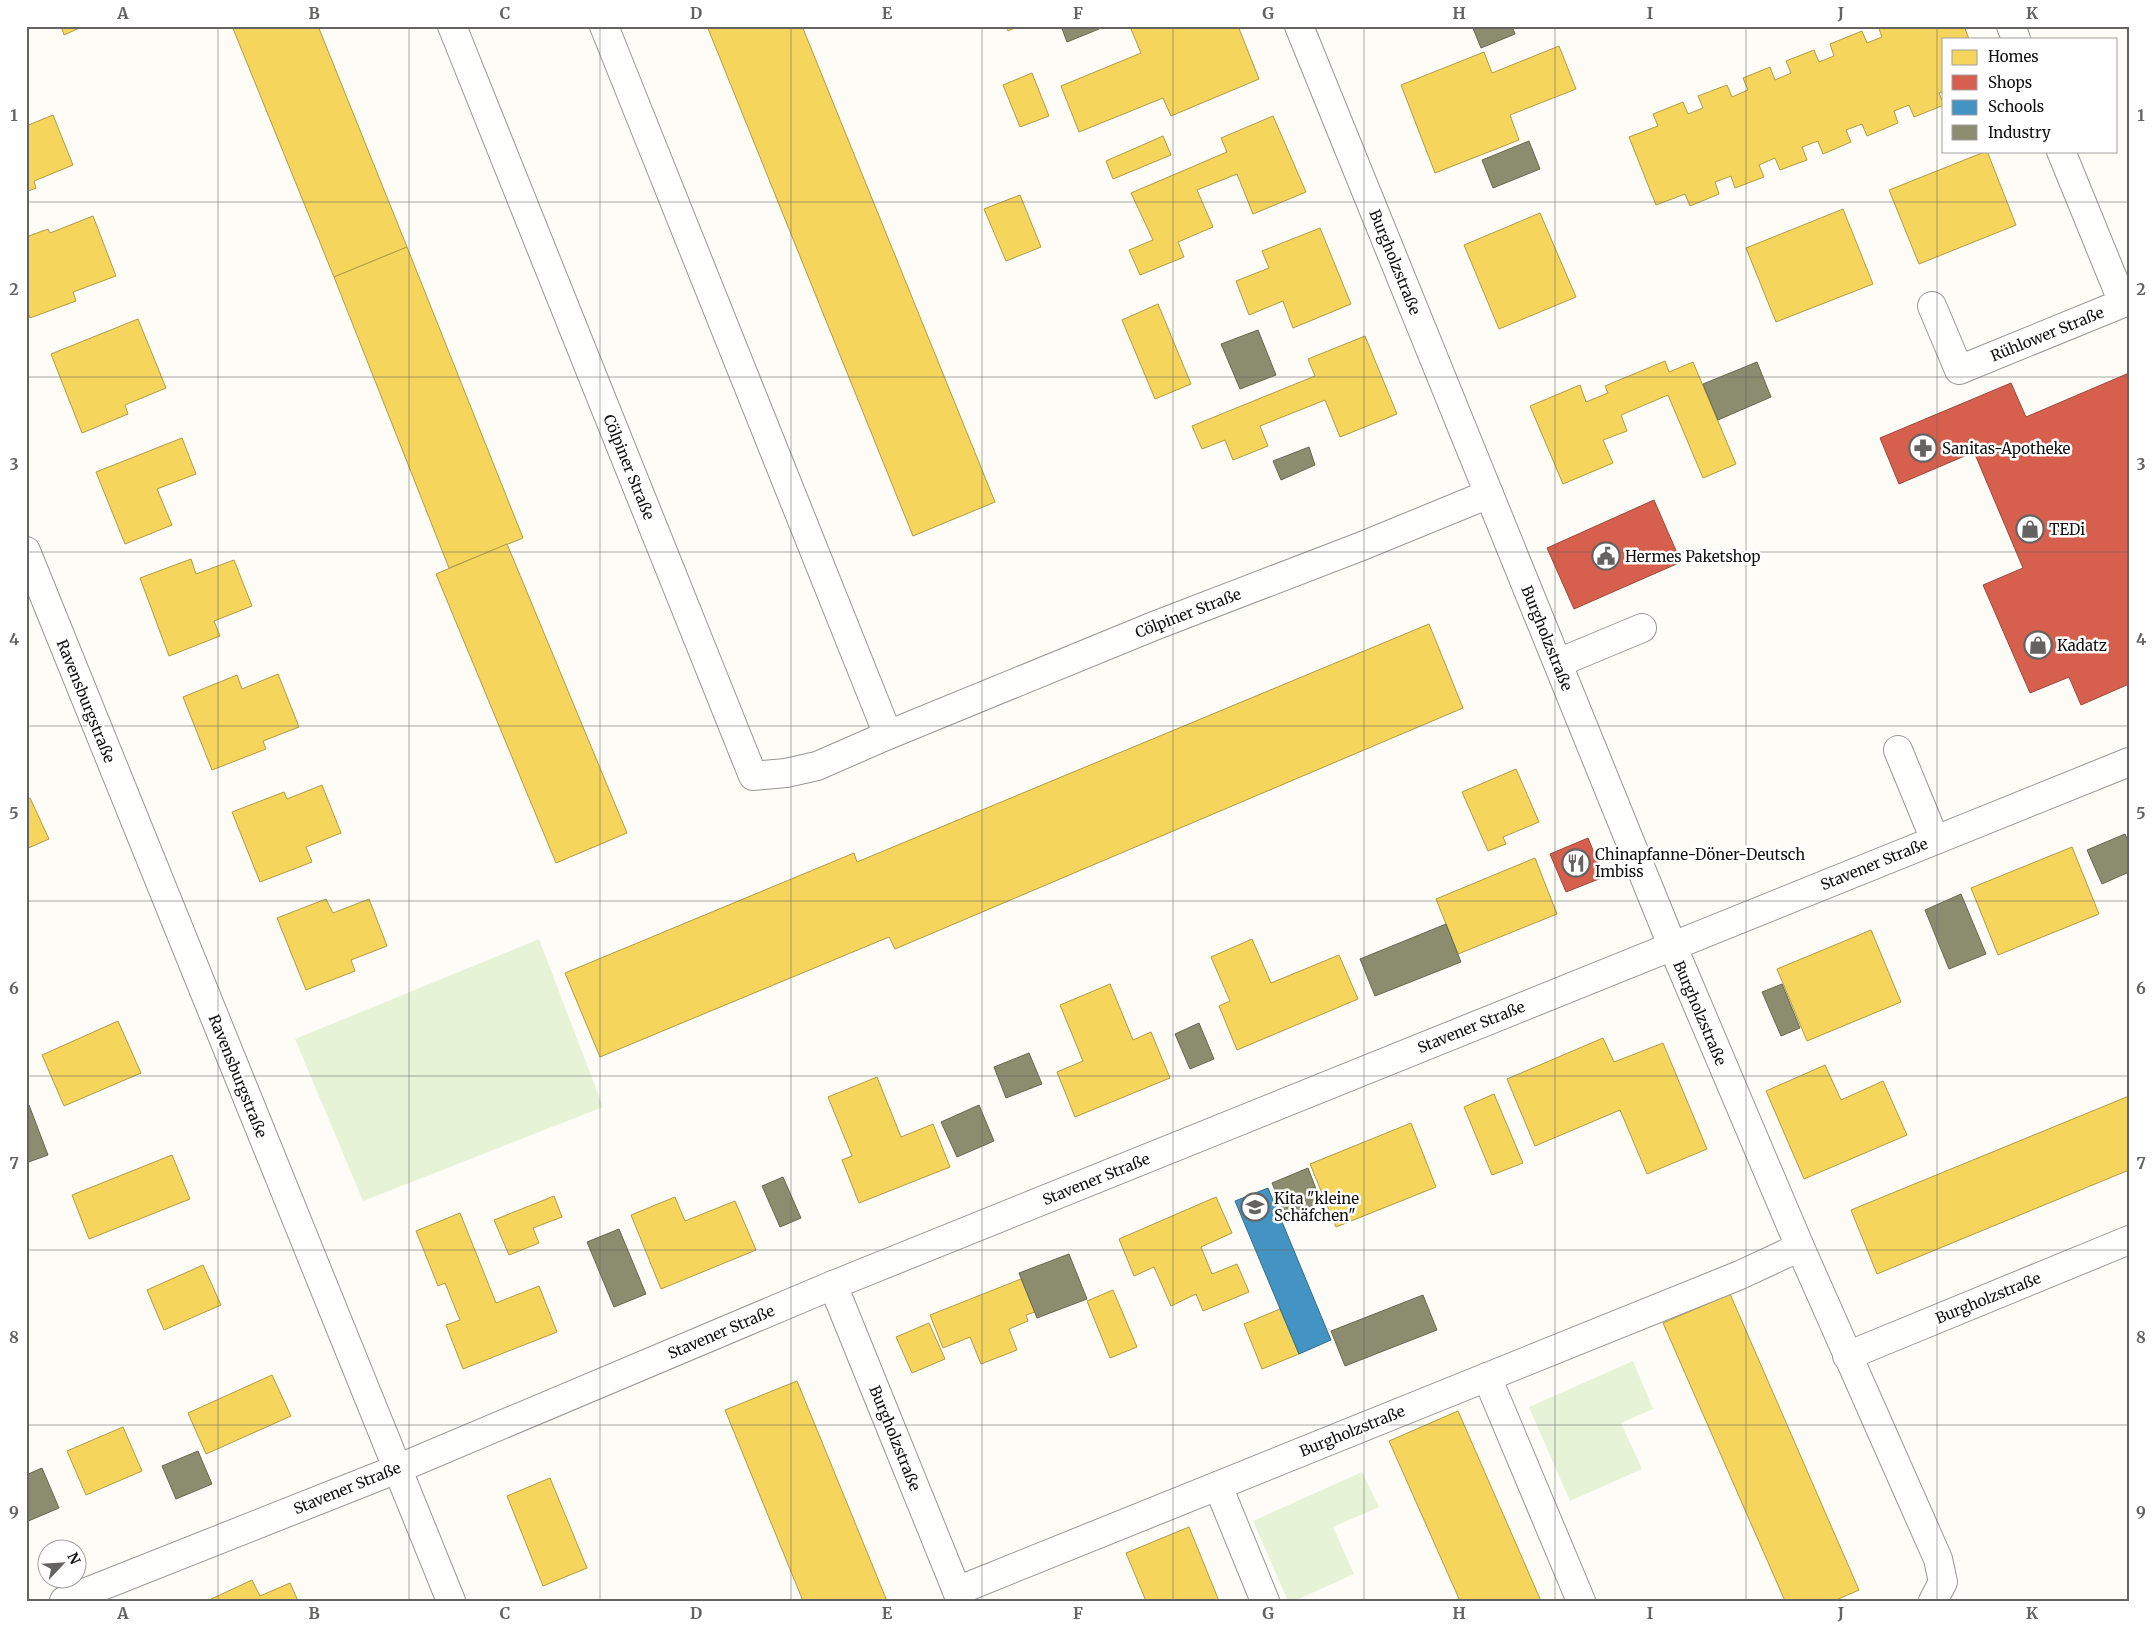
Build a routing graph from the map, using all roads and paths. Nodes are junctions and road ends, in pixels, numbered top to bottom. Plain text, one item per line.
1 (452, 26) edge
2 (604, 26) edge
3 (1299, 26) edge
4 (2011, 26) edge
5 (2016, 38) edge
6 (2061, 152) edge
7 (1932, 306) dead end
8 (1489, 494) junction
9 (26, 551) edge
10 (1642, 628) dead end
11 (1558, 663) junction
12 (888, 735) junction
13 (1898, 750) dead end
14 (2129, 762) edge
15 (1935, 840) junction
16 (1672, 945) junction
17 (2129, 1240) edge
18 (1800, 1247) junction
19 (833, 1286) junction
20 (1847, 1356) junction
21 (1487, 1377) junction
22 (396, 1469) junction
23 (1218, 1486) junction
24 (1938, 1591) edge
25 (959, 1596) edge
26 (64, 1601) edge
27 (451, 1601) edge
28 (1265, 1601) edge
29 (1581, 1601) edge

1 - 12 street, Cölpiner Straße
2 - 12 street
3 - 8 street, Burgholzstraße
4 - 5 street
6 - 7 street, Rühlower Straße
8 - 11 street, Burgholzstraße
8 - 12 street, Cölpiner Straße
9 - 22 street, Ravensburgstraße
10 - 11 street
11 - 16 street, Burgholzstraße
13 - 15 street
14 - 15 street, Stavener Straße
15 - 16 street, Stavener Straße
16 - 18 street, Burgholzstraße
16 - 19 street, Stavener Straße
17 - 20 street, Burgholzstraße
18 - 20 street, Burgholzstraße
18 - 21 street, Burgholzstraße
19 - 22 street, Stavener Straße
19 - 25 street, Burgholzstraße
20 - 24 street, Burgholzstraße
21 - 23 street, Burgholzstraße
21 - 29 street
22 - 26 street, Stavener Straße
22 - 27 street, Ravensburgstraße
23 - 25 street, Burgholzstraße
23 - 28 street

